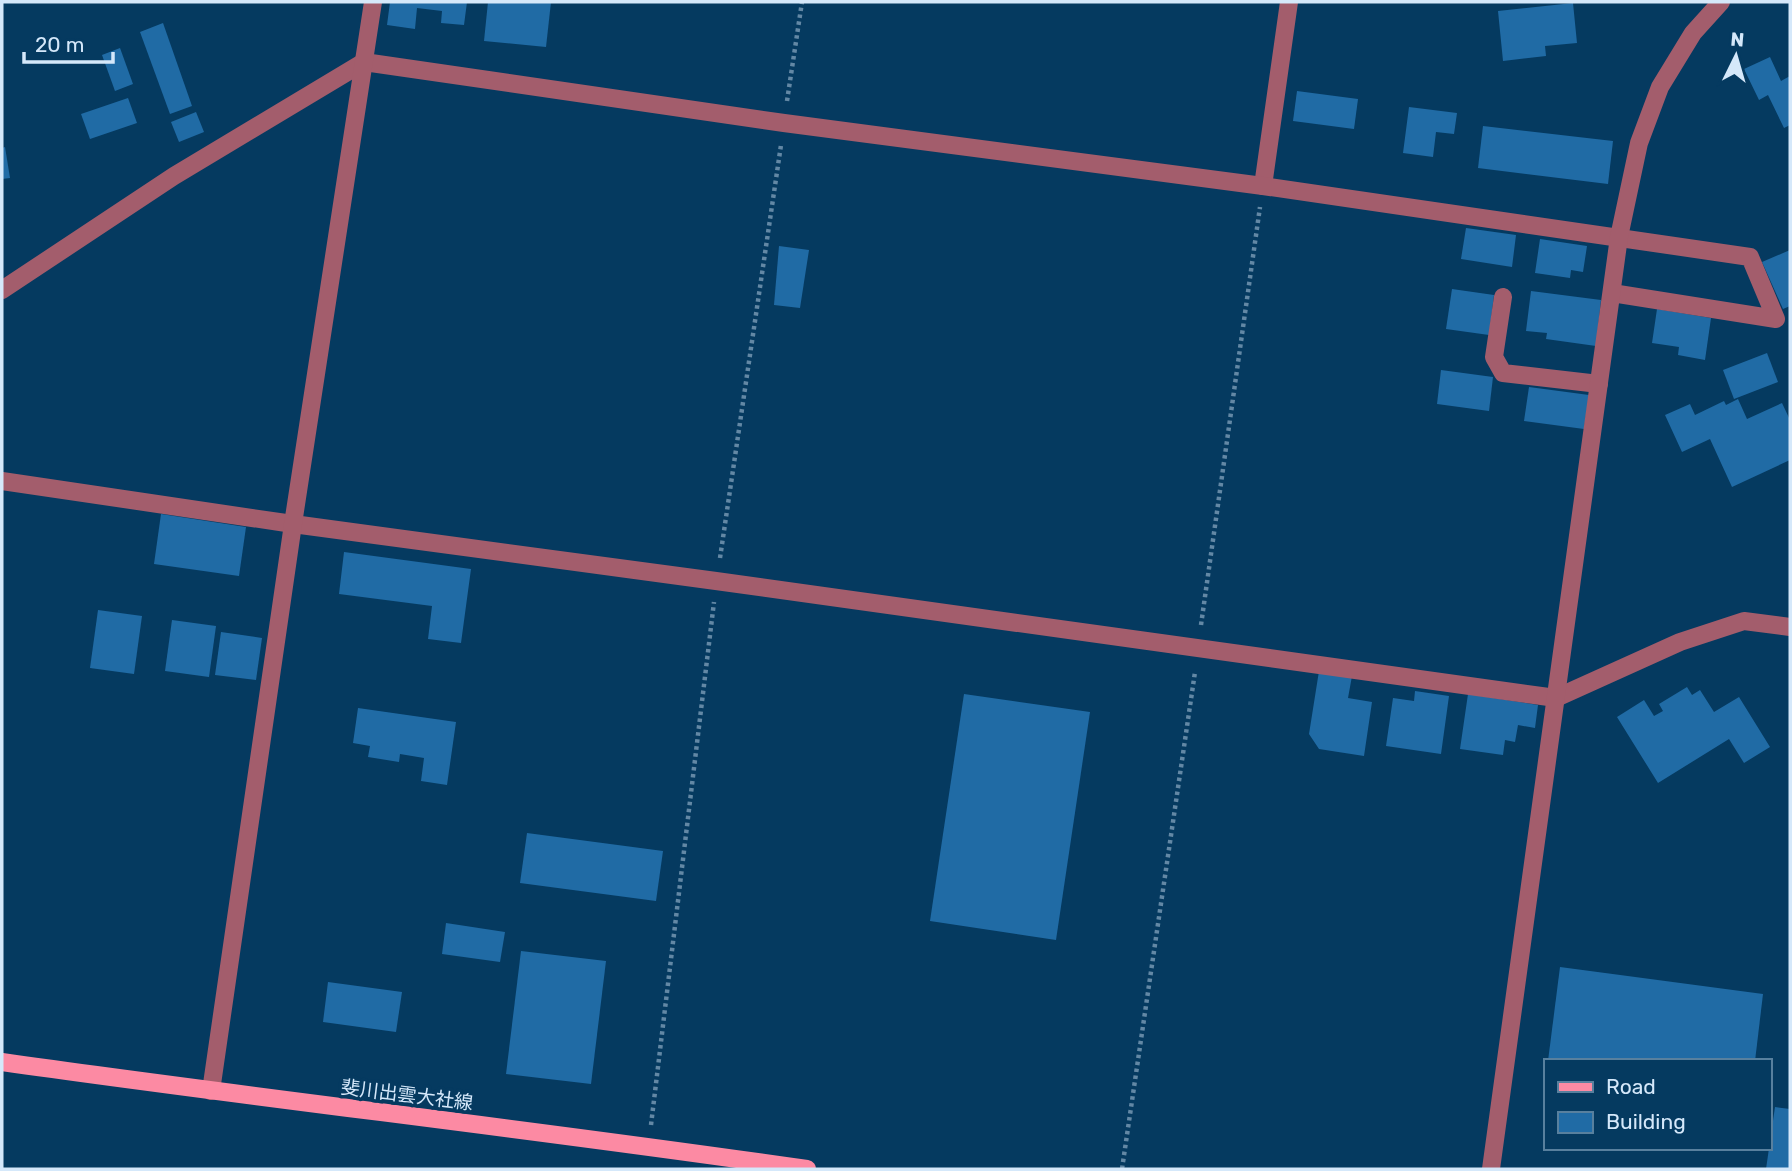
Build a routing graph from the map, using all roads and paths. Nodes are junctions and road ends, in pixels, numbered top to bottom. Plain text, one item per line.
1 (373, 2) edge
2 (802, 2) edge
3 (1289, 2) edge
4 (1721, 2) edge
5 (364, 62) junction
6 (784, 123) junction
7 (1263, 186) junction
8 (1619, 237) junction
9 (2, 290) edge
10 (1612, 293) junction
11 (1503, 297) dead end
12 (1599, 384) junction
13 (2, 481) edge
14 (293, 524) junction
15 (716, 581) junction
16 (1790, 627) edge
17 (1198, 649) junction
18 (1556, 698) junction
19 (2, 1062) edge
20 (211, 1091) junction
21 (648, 1146) junction
22 (807, 1169) edge
23 (1122, 1169) edge
24 (1491, 1169) edge

1 - 5 street
2 - 6 path
3 - 7 street
4 - 8 street
5 - 6 street
5 - 9 street
5 - 14 street
6 - 7 street
6 - 15 path
7 - 8 street
7 - 17 path
8 - 10 street
8 - 10 street
10 - 12 street
11 - 12 street
12 - 18 street
13 - 14 street
14 - 15 street
14 - 20 street
15 - 17 street
15 - 21 path
16 - 18 street
17 - 18 street
17 - 23 path
18 - 24 street
19 - 20 main road, 斐川出雲大社線
20 - 21 main road, 斐川出雲大社線
21 - 22 main road, 斐川出雲大社線

